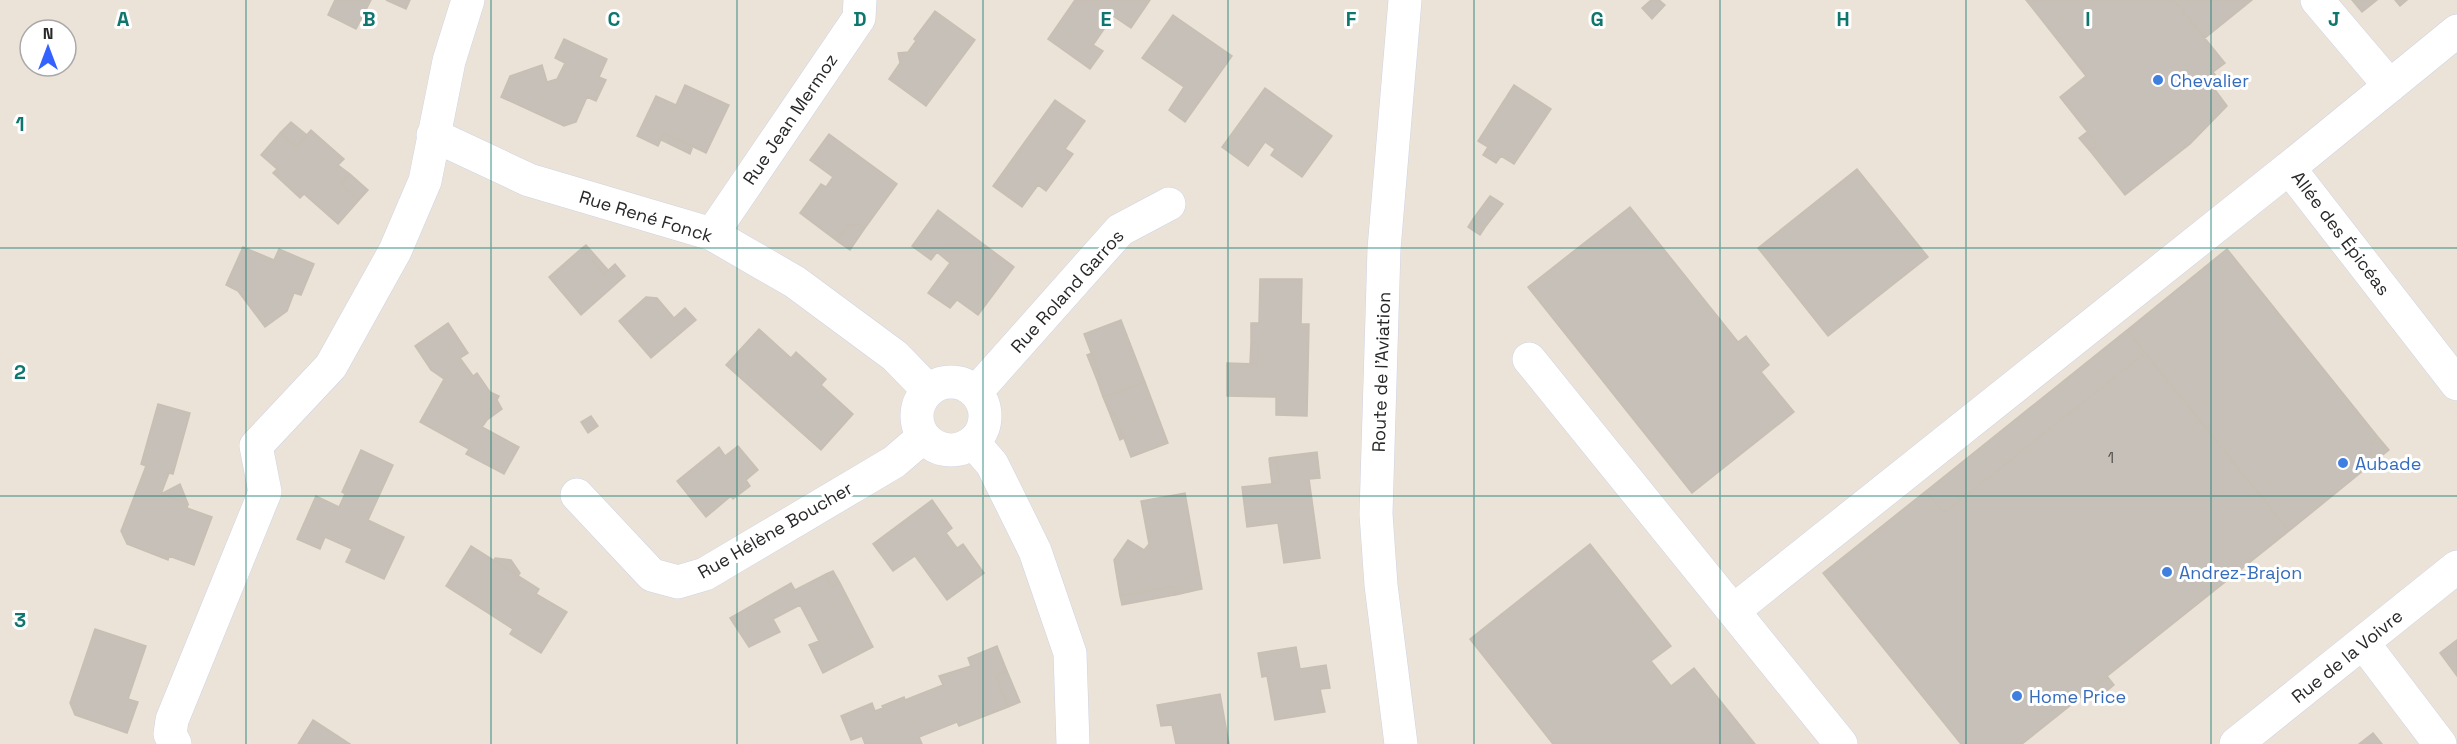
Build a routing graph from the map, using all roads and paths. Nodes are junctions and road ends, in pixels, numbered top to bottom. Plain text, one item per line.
1 (468, 0) edge
2 (860, 0) edge
3 (1405, 0) edge
4 (2317, 0) edge
5 (2457, 31) edge
6 (2390, 86) junction
7 (433, 135) junction
8 (2289, 168) junction
9 (1168, 204) dead end
10 (712, 234) junction
11 (1529, 359) dead end
12 (2457, 384) edge
13 (928, 390) junction
14 (976, 392) junction
15 (923, 437) junction
16 (973, 442) junction
17 (577, 495) dead end
18 (2457, 567) edge
19 (1733, 611) junction
20 (2364, 644) junction
21 (175, 744) edge
22 (1073, 744) edge
23 (1401, 744) edge
24 (1841, 744) edge
25 (2236, 744) edge
26 (2440, 744) edge

1 - 7 street
2 - 10 street, Rue Jean Mermoz
3 - 23 street, Route de l'Aviation
4 - 6 street
5 - 6 street, Allée des Épicéas
6 - 8 street, Allée des Épicéas
7 - 10 street, Rue René Fonck
7 - 21 street
8 - 12 street, Allée des Épicéas
8 - 19 street
9 - 14 street, Rue Roland Garros
10 - 13 street, Rue René Fonck
11 - 19 street
13 - 14 street
13 - 15 street
14 - 16 street
15 - 16 street
15 - 17 street, Rue Hélène Boucher
16 - 22 street
18 - 20 street, Rue de la Voivre
19 - 24 street
20 - 25 street, Rue de la Voivre
20 - 26 street

